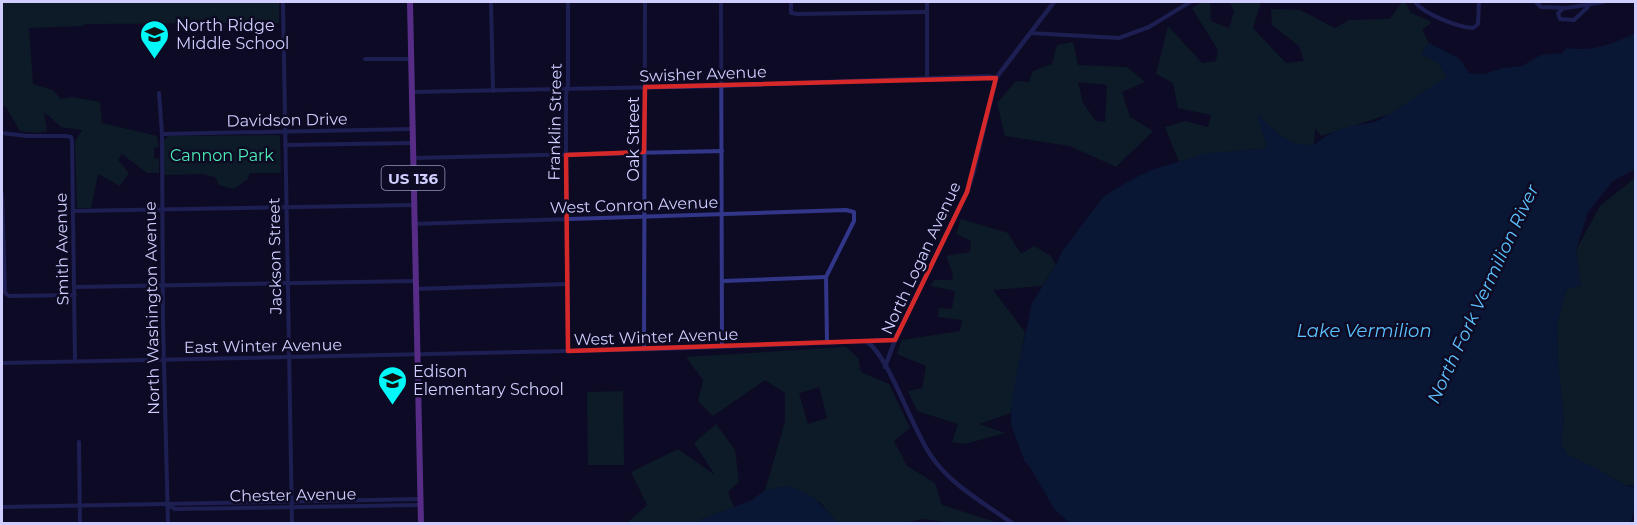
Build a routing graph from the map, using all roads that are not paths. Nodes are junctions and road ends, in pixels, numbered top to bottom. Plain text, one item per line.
1 (283, 2) edge
2 (410, 2) edge
3 (491, 2) edge
4 (568, 2) edge
5 (645, 2) edge
6 (721, 2) edge
7 (791, 2) edge
8 (927, 2) edge
9 (1054, 2) edge
10 (1190, 2) edge
11 (1415, 2) edge
12 (1479, 2) edge
13 (1536, 2) edge
14 (1603, 2) edge
15 (1589, 3) edge
16 (1567, 8) junction
17 (927, 12) junction
18 (1030, 33) junction
19 (365, 59) dead end
20 (410, 59) junction
21 (996, 78) junction
22 (927, 79) junction
23 (722, 86) junction
24 (645, 87) junction
25 (567, 89) junction
26 (493, 91) junction
27 (411, 92) junction
28 (159, 93) dead end
29 (412, 129) junction
30 (2, 133) edge
31 (285, 133) junction
32 (162, 134) junction
33 (412, 143) junction
34 (285, 145) junction
35 (722, 151) junction
36 (644, 152) junction
37 (566, 155) junction
38 (412, 158) junction
39 (2, 194) edge
40 (414, 205) junction
41 (287, 207) junction
42 (74, 211) junction
43 (162, 211) junction
44 (722, 215) junction
45 (644, 218) junction
46 (567, 219) junction
47 (413, 224) junction
48 (826, 277) junction
49 (415, 281) junction
50 (723, 281) junction
51 (288, 283) junction
52 (567, 284) junction
53 (163, 285) junction
54 (75, 287) junction
55 (415, 289) junction
56 (75, 295) junction
57 (895, 340) junction
58 (866, 341) junction
59 (827, 342) junction
60 (722, 346) junction
61 (644, 350) junction
62 (568, 351) junction
63 (417, 354) junction
64 (289, 357) junction
65 (164, 360) junction
66 (75, 361) junction
67 (2, 363) edge
68 (885, 367) junction
69 (79, 441) dead end
70 (368, 500) junction
71 (291, 501) junction
72 (212, 502) junction
73 (250, 502) junction
74 (420, 502) junction
75 (168, 505) junction
76 (80, 506) junction
77 (368, 506) junction
78 (2, 507) edge
79 (291, 507) junction
80 (212, 508) junction
81 (251, 508) junction
82 (80, 524) edge
83 (168, 524) edge
84 (292, 524) edge
85 (421, 524) edge
86 (1013, 524) edge

1 - 31 street, Jackson Street
2 - 20 main road, US 136
3 - 26 street
4 - 25 street, Franklin Street
5 - 24 street, Oak Street
6 - 23 street
7 - 17 street
8 - 17 street
9 - 18 street, North Logan Avenue
10 - 18 street
11 - 12 street
13 - 16 street
14 - 15 street
15 - 16 street
15 - 16 street
17 - 22 street
18 - 21 street, North Logan Avenue
19 - 20 street
20 - 27 main road, US 136
21 - 22 street, Swisher Avenue
21 - 57 street, North Logan Avenue
22 - 23 street, Swisher Avenue
23 - 24 street, Swisher Avenue
23 - 35 street
24 - 25 street, Swisher Avenue
24 - 36 street, Oak Street
25 - 26 street, Swisher Avenue
25 - 37 street, Franklin Street
26 - 27 street, Swisher Avenue
27 - 29 main road, US 136
28 - 32 street, North Washington Avenue
29 - 31 street, Davidson Drive
29 - 33 main road, US 136
30 - 42 street, Smith Avenue
31 - 32 street, Davidson Drive
31 - 34 street, Jackson Street
32 - 43 street, North Washington Avenue
33 - 34 street, Davidson Drive
33 - 38 main road, US 136
34 - 41 street, Jackson Street
35 - 36 street
35 - 44 street
36 - 37 street
36 - 45 street, Oak Street
37 - 38 street
37 - 46 street, Franklin Street
38 - 40 main road, US 136
39 - 56 street
40 - 41 street
40 - 47 main road, US 136
41 - 43 street
41 - 51 street, Jackson Street
42 - 43 street
42 - 54 street, Smith Avenue
43 - 53 street, North Washington Avenue
44 - 45 street, West Conron Avenue
44 - 48 street, West Conron Avenue
44 - 50 street
45 - 46 street, West Conron Avenue
45 - 61 street, Oak Street
46 - 47 street, West Conron Avenue
46 - 52 street, Franklin Street
47 - 49 main road, US 136
48 - 50 street
48 - 59 street
49 - 51 street
49 - 55 main road, US 136
50 - 60 street
51 - 53 street
51 - 64 street, Jackson Street
52 - 55 street
52 - 62 street, Franklin Street
53 - 54 street
53 - 65 street, North Washington Avenue
54 - 56 street, Smith Avenue
55 - 63 main road, US 136
56 - 66 street, Smith Avenue
57 - 58 street, West Winter Avenue
57 - 68 street, North Logan Avenue
58 - 59 street, West Winter Avenue
58 - 68 street
59 - 60 street, West Winter Avenue
60 - 61 street, West Winter Avenue
61 - 62 street, West Winter Avenue
62 - 63 street, West Winter Avenue
63 - 64 street, East Winter Avenue
63 - 74 main road, US 136
64 - 65 street, East Winter Avenue
64 - 71 street, Jackson Street
65 - 66 street, East Winter Avenue
65 - 75 street, North Washington Avenue
66 - 67 street, East Winter Avenue
68 - 86 street
69 - 76 street
70 - 71 street, Chester Avenue
70 - 74 street, Chester Avenue
70 - 77 street
71 - 73 street, Chester Avenue
71 - 79 street, Jackson Street
72 - 73 street, Chester Avenue
72 - 75 street, Chester Avenue
72 - 80 street
73 - 81 street
74 - 77 street, Chester Avenue
74 - 85 main road, US 136
75 - 76 street, Chester Avenue
75 - 80 street, Chester Avenue
75 - 83 street, North Washington Avenue
76 - 78 street, Chester Avenue
76 - 82 street
77 - 79 street, Chester Avenue
79 - 81 street, Chester Avenue
79 - 84 street, Jackson Street
80 - 81 street, Chester Avenue

